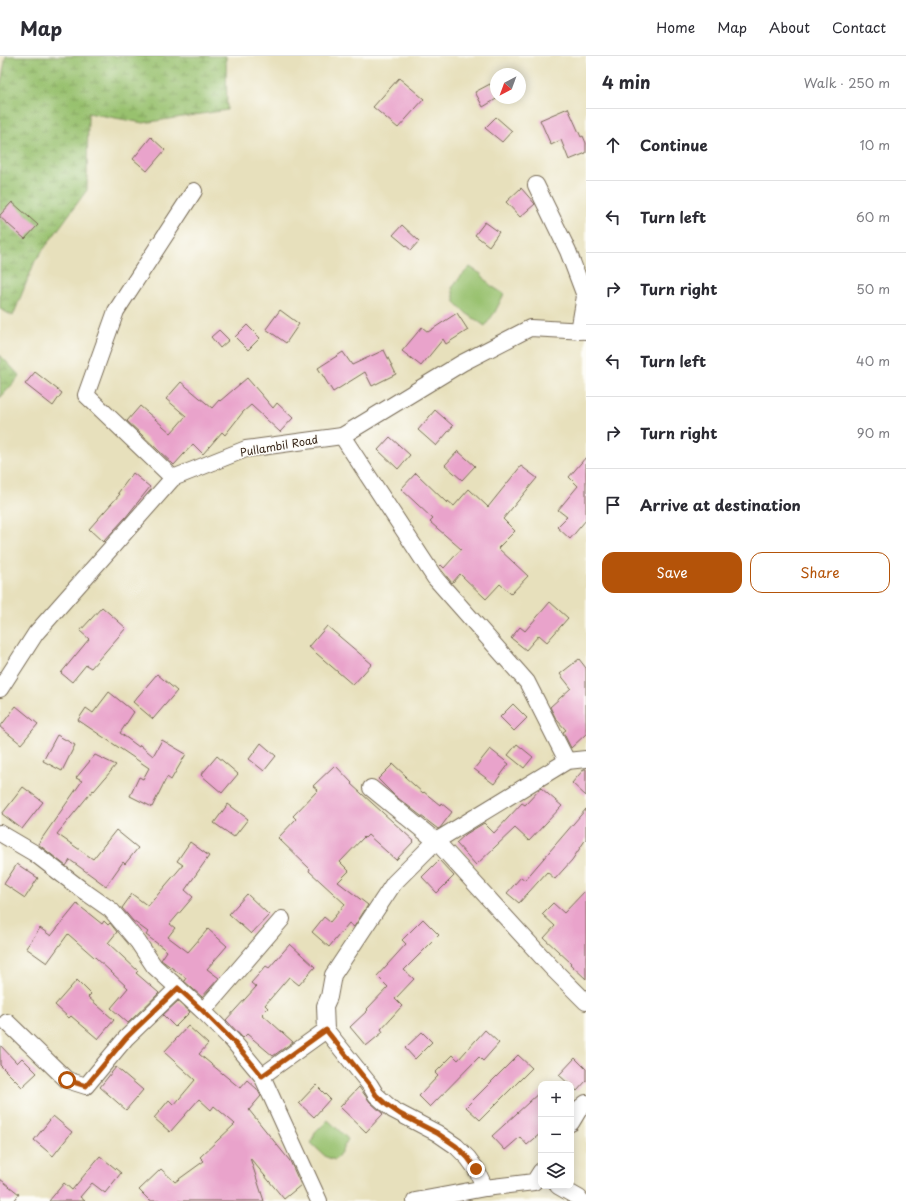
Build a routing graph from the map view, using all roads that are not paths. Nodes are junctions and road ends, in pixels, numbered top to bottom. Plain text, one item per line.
1 (536, 185) dead end
2 (194, 191) dead end
3 (582, 331) edge
4 (342, 436) junction
5 (173, 478) junction
6 (0, 689) edge
7 (586, 759) edge
8 (566, 761) junction
9 (371, 788) dead end
10 (0, 833) edge
11 (436, 841) junction
12 (282, 919) dead end
13 (178, 988) junction
14 (586, 1002) edge
15 (203, 1011) junction
16 (7, 1022) dead end
17 (326, 1030) junction
18 (262, 1076) junction
19 (586, 1103) edge
20 (574, 1118) edge
21 (538, 1178) edge
22 (485, 1188) junction
23 (563, 1189) edge
24 (319, 1201) edge
25 (415, 1201) edge
26 (581, 1201) edge

1 - 3 street
2 - 5 street
3 - 4 street, Pullambil Road
4 - 5 street, Pullambil Road
4 - 8 street
5 - 6 street, Pullambil Road
7 - 8 street
8 - 11 street
9 - 11 street
10 - 13 street
11 - 14 street
11 - 17 street
12 - 15 street
13 - 15 street
13 - 16 street
15 - 18 street
17 - 18 street
17 - 22 street
18 - 24 street
19 - 20 street
21 - 22 street
22 - 25 street
23 - 26 street

